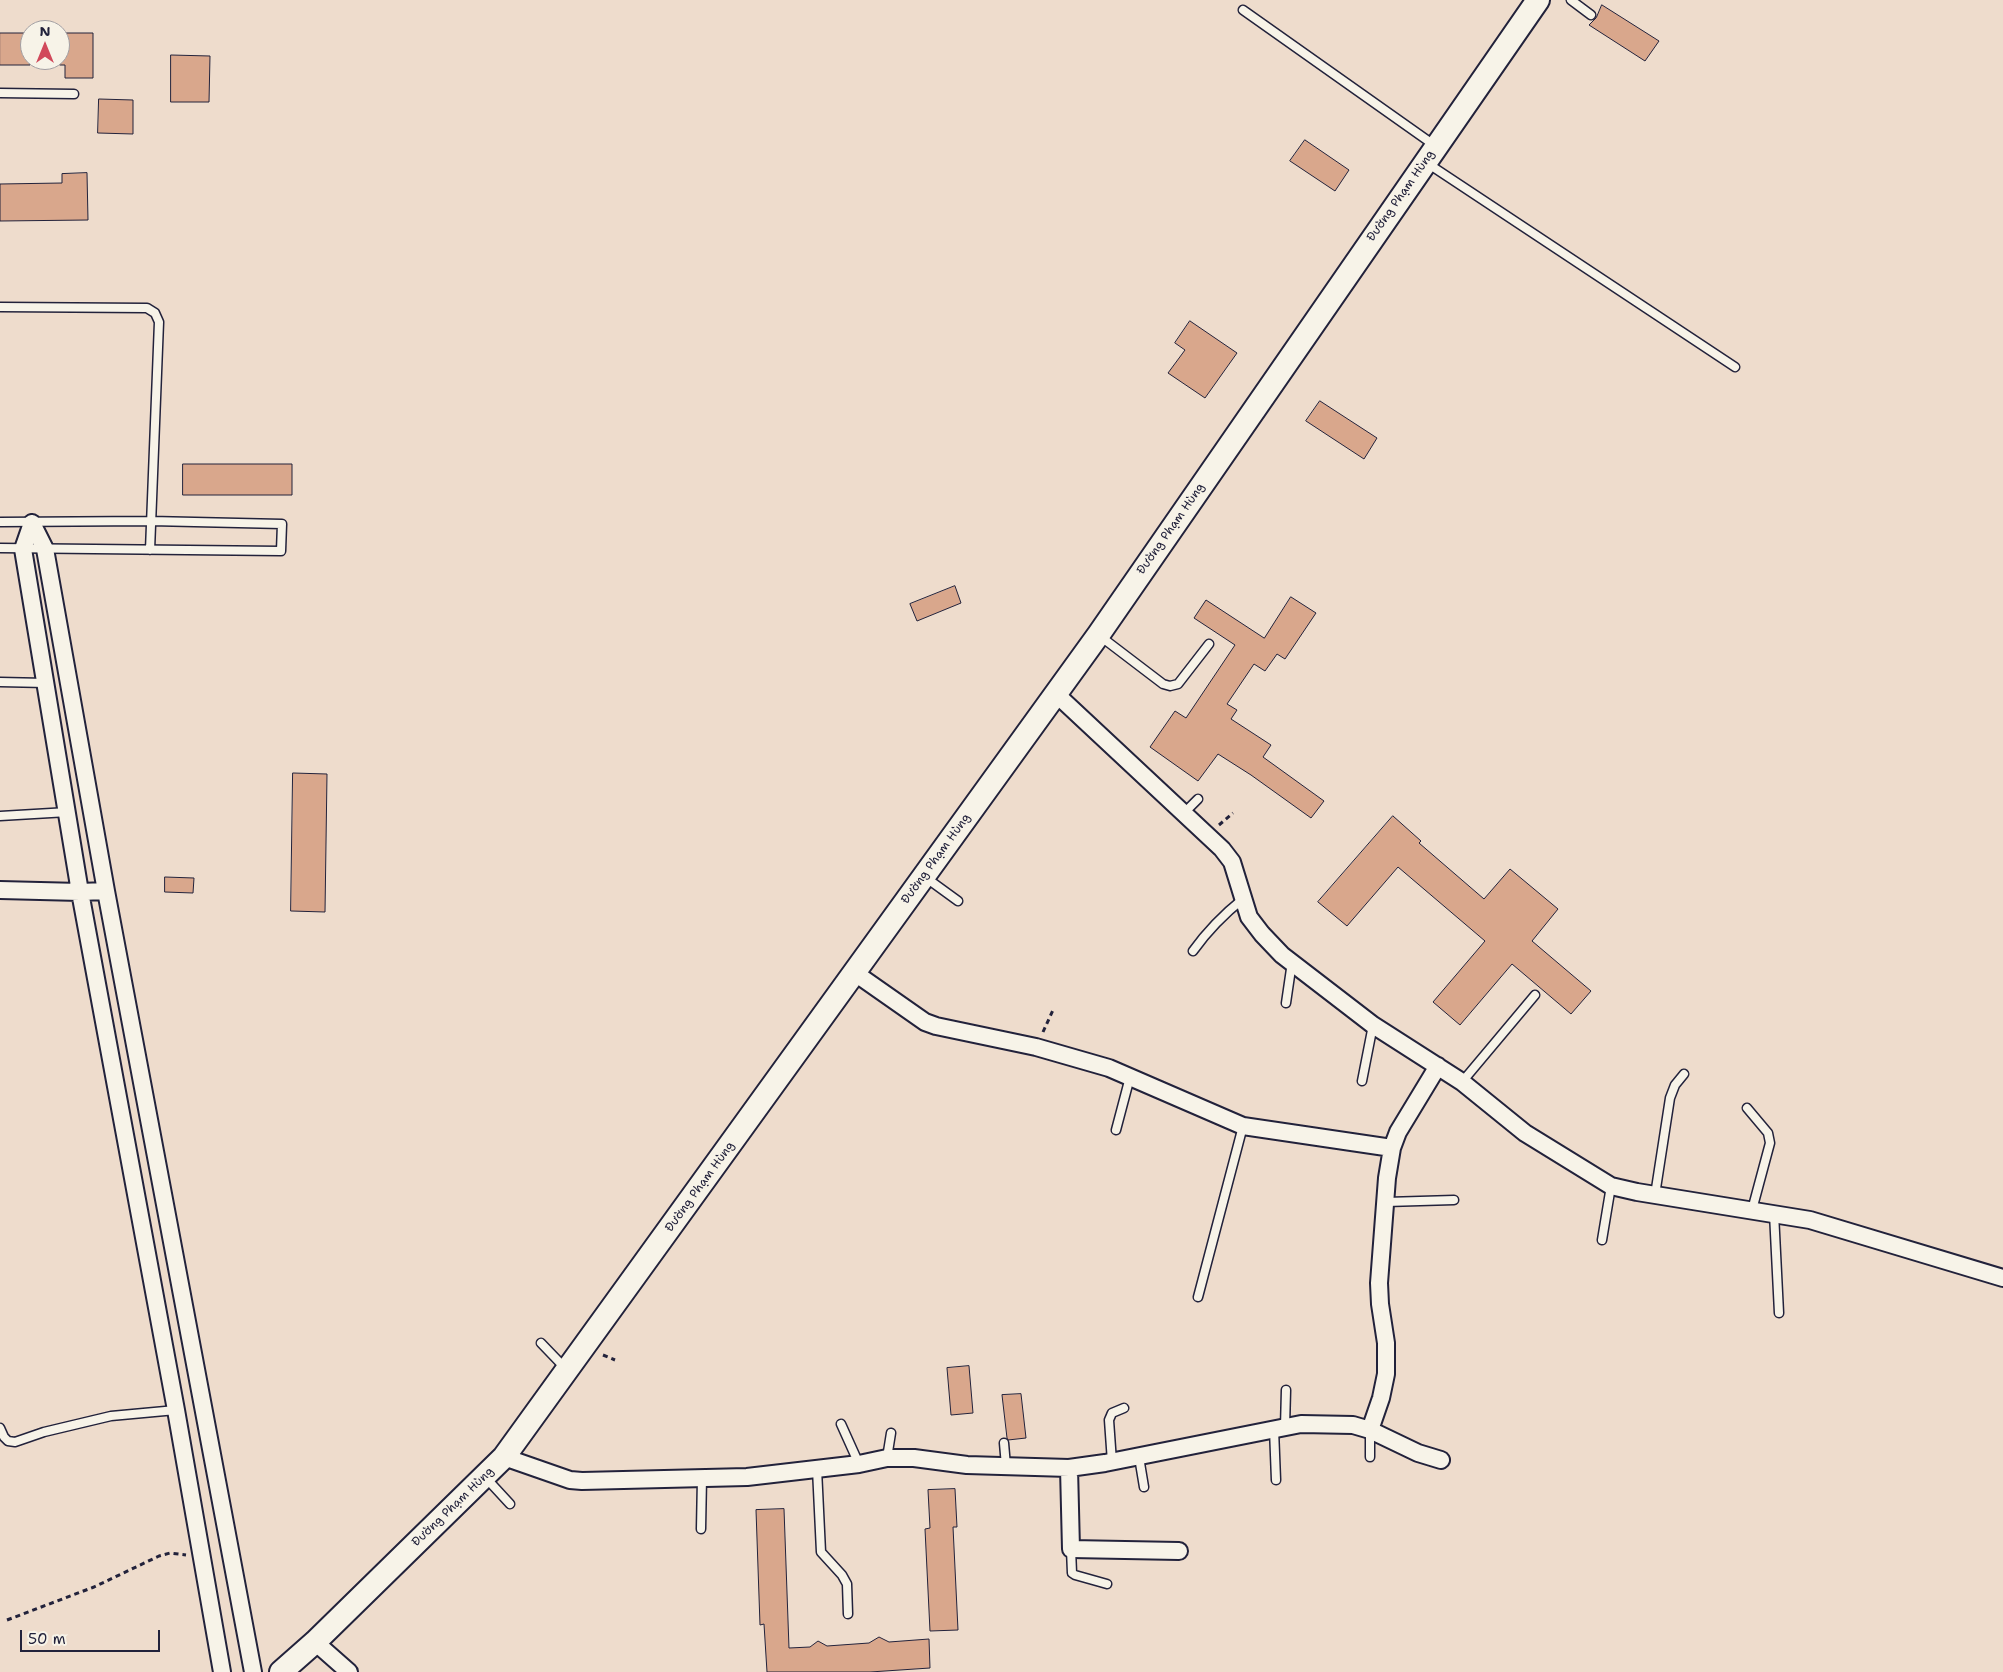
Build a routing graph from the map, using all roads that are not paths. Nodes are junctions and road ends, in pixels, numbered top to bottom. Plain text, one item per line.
1 (1538, 0) edge
2 (1571, 0) edge
3 (1243, 10) dead end
4 (1591, 15) dead end
5 (0, 93) edge
6 (74, 94) dead end
7 (1430, 154) junction
8 (0, 307) edge
9 (1736, 367) dead end
10 (151, 521) junction
11 (0, 522) edge
12 (32, 523) junction
13 (0, 548) edge
14 (24, 549) junction
15 (46, 549) junction
16 (150, 550) junction
17 (1099, 634) junction
18 (1209, 644) dead end
19 (0, 682) edge
20 (46, 683) junction
21 (1055, 693) junction
22 (1198, 799) dead end
23 (68, 812) junction
24 (1184, 813) junction
25 (0, 816) edge
26 (923, 876) junction
27 (0, 890) edge
28 (106, 891) junction
29 (80, 892) junction
30 (1244, 898) junction
31 (958, 901) dead end
32 (1193, 951) dead end
33 (1292, 962) junction
34 (855, 973) junction
35 (122, 975) junction
36 (96, 978) junction
37 (1535, 996) dead end
38 (1286, 1003) dead end
39 (1373, 1026) junction
40 (1438, 1066) junction
41 (1684, 1074) dead end
42 (1130, 1077) junction
43 (1362, 1081) dead end
44 (1462, 1082) junction
45 (1747, 1108) dead end
46 (1243, 1126) junction
47 (1116, 1130) dead end
48 (1392, 1148) junction
49 (1611, 1186) junction
50 (1655, 1194) junction
51 (1454, 1200) dead end
52 (1386, 1202) junction
53 (1752, 1210) junction
54 (1774, 1213) junction
55 (1602, 1240) dead end
56 (178, 1276) junction
57 (2003, 1278) edge
58 (152, 1281) junction
59 (1198, 1297) dead end
60 (1779, 1313) dead end
61 (541, 1342) dead end
62 (567, 1370) junction
63 (1286, 1390) dead end
64 (1124, 1408) dead end
65 (176, 1410) junction
66 (841, 1424) dead end
67 (0, 1428) edge
68 (1280, 1428) junction
69 (1370, 1430) junction
70 (891, 1433) dead end
71 (210, 1441) junction
72 (1004, 1443) dead end
73 (183, 1447) junction
74 (504, 1457) junction
75 (1139, 1457) junction
76 (1370, 1457) dead end
77 (887, 1458) junction
78 (1441, 1460) dead end
79 (1112, 1462) junction
80 (859, 1464) junction
81 (1006, 1467) junction
82 (817, 1468) junction
83 (1070, 1468) junction
84 (484, 1476) junction
85 (702, 1478) junction
86 (1276, 1480) dead end
87 (1144, 1487) dead end
88 (510, 1504) dead end
89 (701, 1529) dead end
90 (228, 1537) junction
91 (1071, 1549) junction
92 (201, 1550) junction
93 (1179, 1551) dead end
94 (1107, 1584) dead end
95 (848, 1614) dead end
96 (315, 1642) junction
97 (222, 1672) edge
98 (253, 1672) edge
99 (280, 1672) edge
100 (350, 1672) edge

1 - 7 main road, Đường Phạm Hùng
2 - 4 lane
3 - 7 lane
5 - 6 lane
7 - 9 lane
7 - 17 main road, Đường Phạm Hùng
8 - 10 lane
10 - 12 lane
10 - 16 lane
10 - 16 lane
11 - 12 lane
12 - 14 street
12 - 15 street
13 - 14 lane
14 - 15 lane
14 - 20 street
15 - 16 lane
15 - 28 street
17 - 18 lane
17 - 21 main road, Đường Phạm Hùng
19 - 20 lane
20 - 23 street
21 - 24 street
21 - 26 main road, Đường Phạm Hùng
22 - 24 lane
23 - 25 lane
23 - 29 street
24 - 30 street
26 - 31 lane
26 - 34 main road, Đường Phạm Hùng
27 - 29 street
28 - 29 street
28 - 35 street
29 - 36 street
30 - 32 lane
30 - 33 street
33 - 38 lane
33 - 39 street
34 - 42 street
34 - 62 main road, Đường Phạm Hùng
35 - 36 street
35 - 56 street
36 - 58 street
37 - 44 lane
39 - 40 street
39 - 43 lane
40 - 44 street
40 - 48 street
41 - 50 lane
42 - 46 street
42 - 47 lane
44 - 49 street
45 - 53 lane
46 - 48 street
46 - 59 lane
48 - 52 street
49 - 50 street
49 - 55 lane
50 - 53 street
51 - 52 lane
52 - 69 street
53 - 54 street
54 - 57 street
54 - 60 lane
56 - 58 street
56 - 71 street
58 - 65 street
61 - 62 lane
62 - 74 main road, Đường Phạm Hùng
63 - 68 lane
64 - 79 lane
65 - 67 lane
65 - 73 street
66 - 80 lane
68 - 69 street
68 - 75 street
68 - 86 lane
69 - 76 lane
69 - 78 street
70 - 77 lane
71 - 73 street
71 - 90 street
72 - 81 lane
73 - 92 street
74 - 84 main road, Đường Phạm Hùng
74 - 85 street
75 - 79 street
75 - 87 lane
77 - 80 street
77 - 81 street
79 - 83 street
80 - 82 street
81 - 83 street
82 - 85 street
82 - 95 lane
83 - 91 street
84 - 88 lane
84 - 96 main road, Đường Phạm Hùng
85 - 89 lane
90 - 92 street
90 - 98 street
91 - 93 street
91 - 94 lane
92 - 97 street
96 - 99 main road, Đường Phạm Hùng
96 - 100 street

